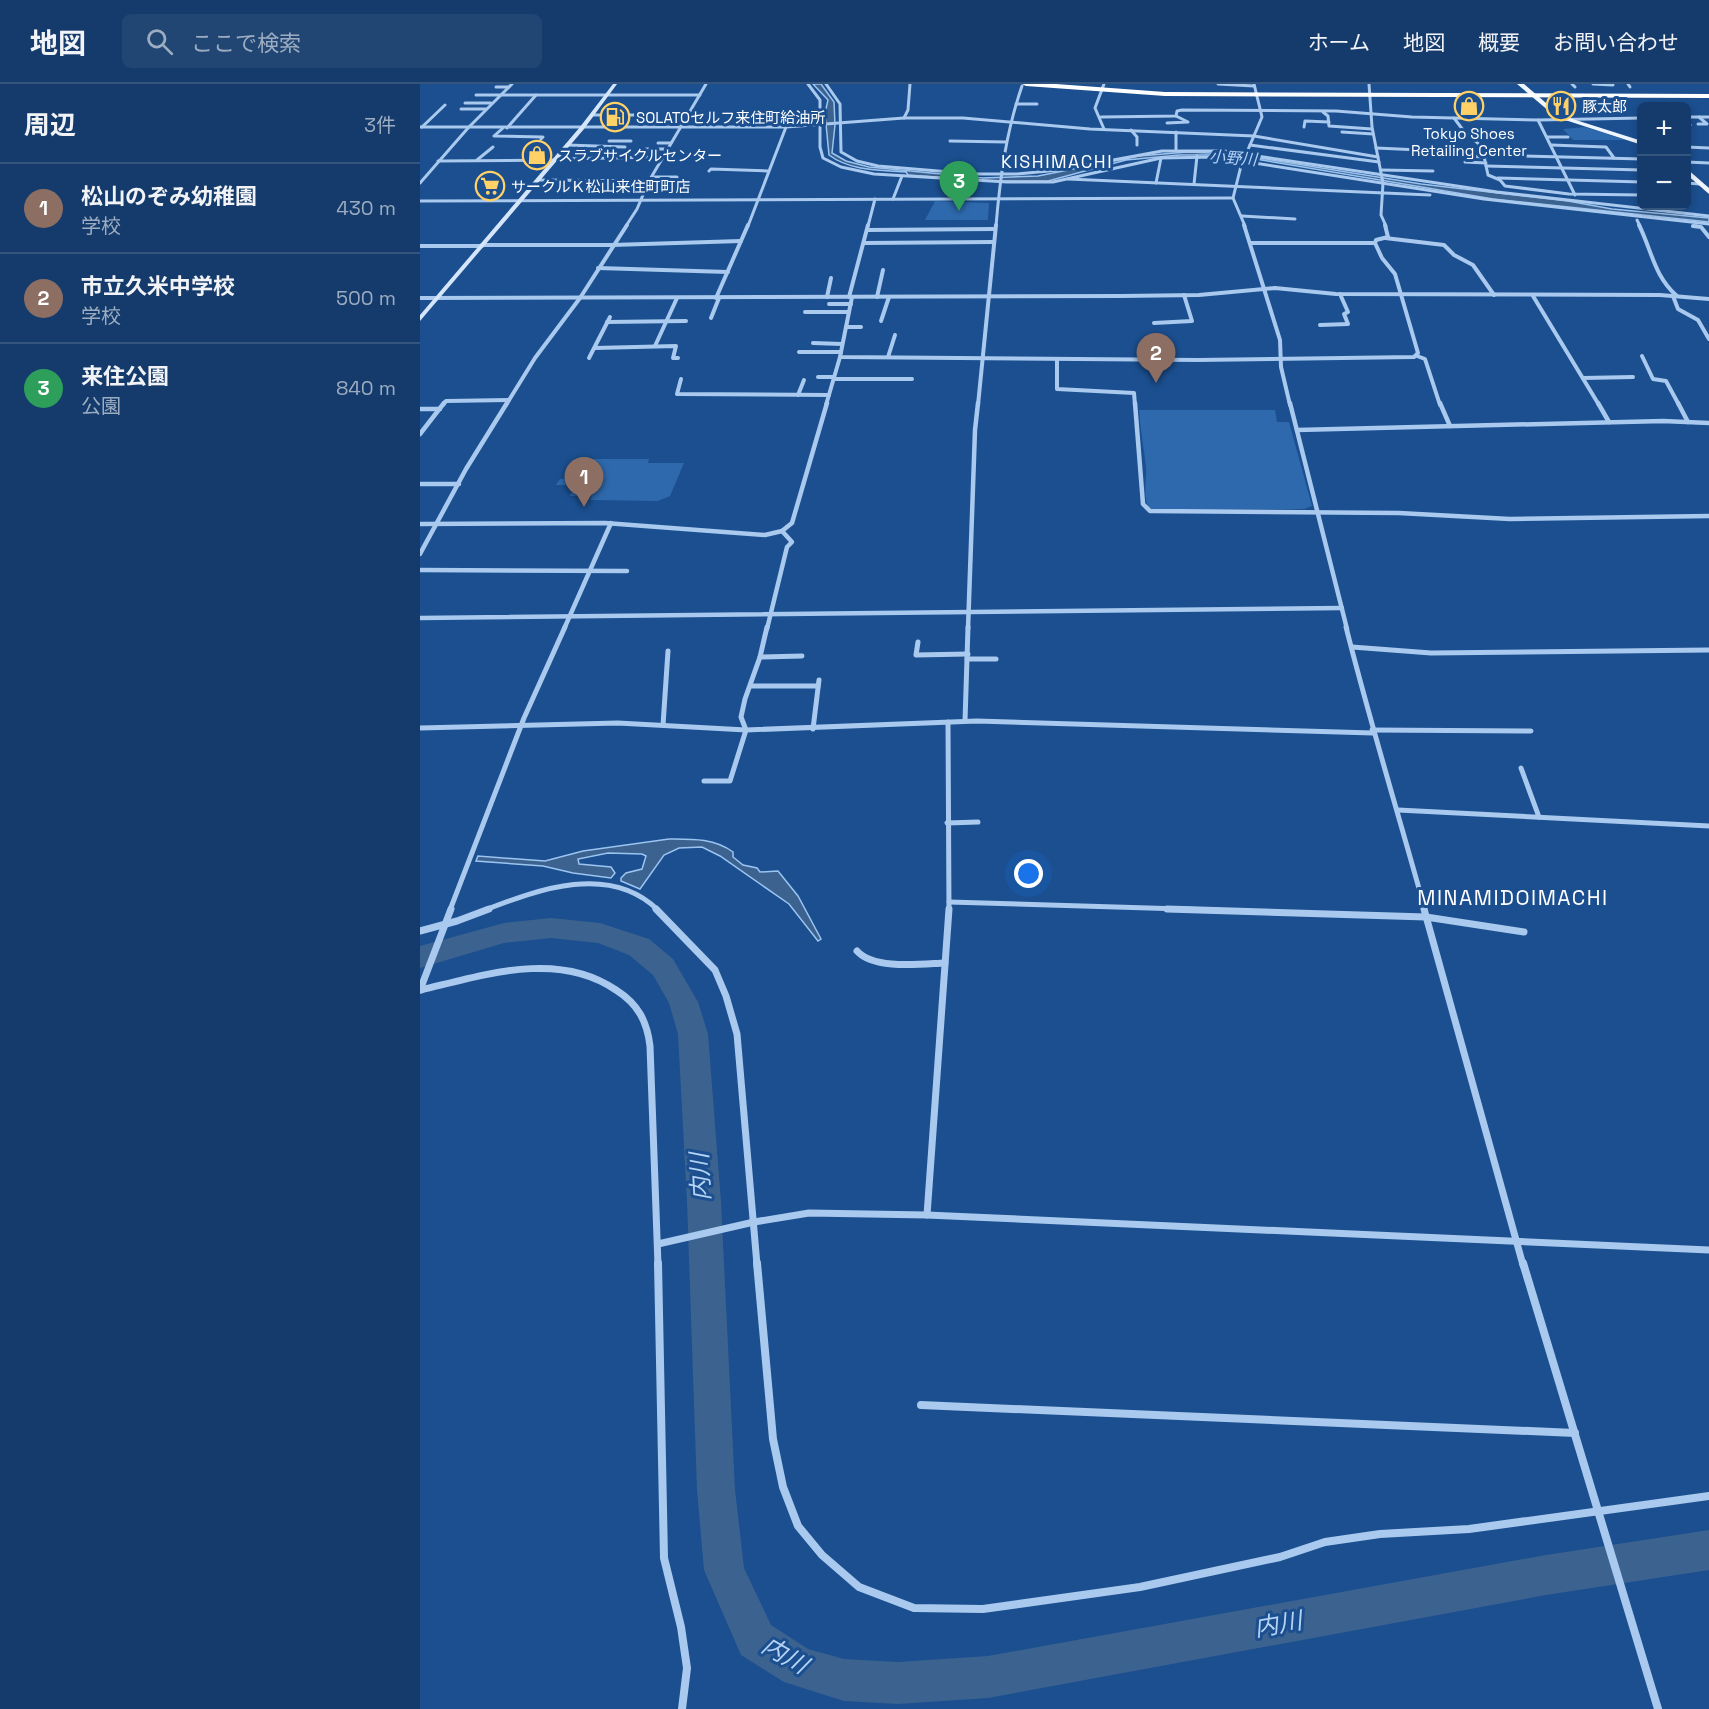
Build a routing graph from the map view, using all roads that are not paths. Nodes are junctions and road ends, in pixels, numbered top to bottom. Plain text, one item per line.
1 (615, 84) edge
2 (706, 84) edge
3 (808, 84) edge
4 (826, 84) edge
5 (910, 84) edge
6 (1049, 84) edge
7 (1218, 84) edge
8 (1520, 84) edge
9 (1593, 84) edge
10 (511, 85) edge
11 (1024, 85) edge
12 (1612, 85) edge
13 (496, 87) dead end
14 (561, 87) dead end
15 (1102, 88) edge
16 (1254, 89) edge
17 (1370, 90) edge
18 (607, 94) junction
19 (1533, 94) junction
20 (476, 95) dead end
21 (501, 95) junction
22 (536, 95) junction
23 (554, 95) junction
24 (700, 95) junction
25 (1709, 95) edge
26 (465, 103) dead end
27 (492, 103) junction
28 (1016, 104) junction
29 (1037, 104) dead end
30 (445, 105) dead end
31 (461, 109) dead end
32 (486, 109) junction
33 (440, 110) junction
34 (446, 110) dead end
35 (1262, 111) junction
36 (1323, 111) junction
37 (1371, 114) junction
38 (593, 115) junction
39 (634, 115) dead end
40 (1176, 116) junction
41 (1101, 117) junction
42 (1691, 117) edge
43 (1699, 117) junction
44 (1709, 117) edge
45 (904, 118) junction
46 (1454, 118) junction
47 (1637, 118) edge
48 (1538, 120) junction
49 (1569, 120) junction
50 (1010, 121) junction
51 (1329, 122) junction
52 (1167, 123) dead end
53 (840, 124) junction
54 (1698, 124) dead end
55 (822, 125) junction
56 (1299, 125) dead end
57 (421, 127) edge
58 (680, 127) junction
59 (786, 127) junction
60 (468, 128) junction
61 (505, 128) junction
62 (582, 128) junction
63 (1104, 129) junction
64 (1131, 130) junction
65 (1176, 132) junction
66 (1342, 132) dead end
67 (1372, 132) junction
68 (531, 136) junction
69 (1254, 136) junction
70 (1547, 137) junction
71 (1568, 137) dead end
72 (541, 139) dead end
73 (528, 140) dead end
74 (609, 141) dead end
75 (624, 141) junction
76 (631, 141) dead end
77 (950, 141) dead end
78 (1006, 142) junction
79 (1637, 142) edge
80 (658, 143) dead end
81 (671, 143) junction
82 (567, 145) junction
83 (1250, 145) junction
84 (1551, 145) junction
85 (1137, 146) dead end
86 (487, 147) dead end
87 (493, 147) junction
88 (499, 147) dead end
89 (1691, 147) edge
90 (1376, 148) junction
91 (1709, 148) edge
92 (646, 149) dead end
93 (668, 149) junction
94 (1406, 149) junction
95 (1176, 150) junction
96 (1420, 150) dead end
97 (1247, 154) junction
98 (1409, 155) dead end
99 (1444, 155) dead end
100 (1197, 156) junction
101 (1486, 156) junction
102 (1556, 156) junction
103 (663, 157) junction
104 (1378, 157) junction
105 (1161, 158) junction
106 (1614, 158) junction
107 (556, 159) junction
108 (1637, 159) edge
109 (477, 160) junction
110 (438, 161) junction
111 (1244, 161) junction
112 (1379, 162) junction
113 (1465, 162) dead end
114 (1691, 162) edge
115 (1709, 163) edge
116 (1486, 164) junction
117 (1414, 165) dead end
118 (1120, 166) junction
119 (1562, 168) junction
120 (1637, 170) edge
121 (709, 171) dead end
122 (768, 171) junction
123 (1417, 171) junction
124 (1433, 171) dead end
125 (1382, 174) junction
126 (1000, 175) junction
127 (1691, 175) edge
128 (902, 176) junction
129 (677, 177) dead end
130 (1061, 178) junction
131 (1497, 178) junction
132 (651, 179) junction
133 (538, 180) junction
134 (1568, 180) junction
135 (1116, 181) junction
136 (999, 182) junction
137 (1637, 182) edge
138 (420, 183) edge
139 (1156, 183) junction
140 (1383, 183) junction
141 (1691, 183) edge
142 (1700, 183) junction
143 (1709, 183) edge
144 (1194, 184) junction
145 (1235, 186) junction
146 (1383, 192) junction
147 (1709, 192) edge
148 (1575, 194) junction
149 (1637, 195) edge
150 (758, 198) junction
151 (1233, 198) junction
152 (522, 199) junction
153 (875, 199) junction
154 (893, 199) junction
155 (997, 199) junction
156 (642, 200) junction
157 (420, 201) edge
158 (1578, 201) junction
159 (1242, 216) junction
160 (1709, 216) edge
161 (1295, 219) dead end
162 (1637, 220) junction
163 (1709, 224) edge
164 (994, 229) junction
165 (867, 230) junction
166 (1709, 237) edge
167 (1385, 238) junction
168 (741, 241) junction
169 (993, 242) junction
170 (864, 243) junction
171 (1251, 243) junction
172 (1376, 243) junction
173 (612, 245) junction
174 (420, 246) edge
175 (482, 246) junction
176 (598, 268) junction
177 (883, 270) dead end
178 (728, 272) junction
179 (831, 278) dead end
180 (1264, 289) junction
181 (1340, 294) junction
182 (1184, 295) junction
183 (1400, 295) junction
184 (1494, 295) junction
185 (989, 296) junction
186 (1533, 296) junction
187 (1675, 296) junction
188 (826, 297) junction
189 (851, 297) junction
190 (877, 297) junction
191 (889, 297) junction
192 (420, 298) edge
193 (438, 298) junction
194 (580, 298) junction
195 (677, 298) junction
196 (718, 298) junction
197 (1709, 299) edge
198 (829, 304) dead end
199 (851, 304) junction
200 (805, 312) dead end
201 (849, 312) junction
202 (610, 317) dead end
203 (711, 318) dead end
204 (420, 319) edge
205 (666, 321) junction
206 (686, 321) dead end
207 (881, 321) dead end
208 (607, 322) junction
209 (1154, 323) dead end
210 (1320, 325) dead end
211 (846, 327) junction
212 (861, 327) dead end
213 (895, 335) dead end
214 (1709, 339) edge
215 (813, 343) dead end
216 (843, 344) junction
217 (654, 346) junction
218 (595, 348) junction
219 (799, 352) dead end
220 (840, 355) junction
221 (1417, 356) junction
222 (1642, 356) dead end
223 (888, 357) junction
224 (983, 357) junction
225 (589, 358) dead end
226 (678, 358) dead end
227 (1058, 359) junction
228 (1283, 361) junction
229 (818, 377) dead end
230 (1633, 377) dead end
231 (834, 378) junction
232 (1583, 378) junction
233 (681, 379) dead end
234 (912, 379) dead end
235 (804, 380) dead end
236 (798, 395) junction
237 (829, 395) junction
238 (509, 400) junction
239 (420, 409) edge
240 (440, 409) junction
241 (1609, 422) junction
242 (1688, 422) junction
243 (1709, 423) edge
244 (1450, 426) junction
245 (1297, 430) junction
246 (420, 433) edge
247 (420, 484) edge
248 (459, 484) junction
249 (1316, 512) junction
250 (1709, 516) edge
251 (611, 523) junction
252 (420, 525) edge
253 (438, 525) junction
254 (783, 531) junction
255 (420, 554) edge
256 (420, 570) edge
257 (590, 571) junction
258 (627, 571) dead end
259 (1342, 608) junction
260 (969, 613) junction
261 (770, 614) junction
262 (569, 616) junction
263 (420, 618) edge
264 (918, 642) dead end
265 (1352, 647) junction
266 (1709, 650) edge
267 (668, 651) dead end
268 (802, 656) dead end
269 (760, 657) junction
270 (968, 657) junction
271 (996, 659) dead end
272 (751, 686) junction
273 (965, 721) junction
274 (948, 722) junction
275 (663, 725) junction
276 (521, 726) junction
277 (420, 728) edge
278 (813, 729) junction
279 (746, 730) junction
280 (1531, 731) dead end
281 (1373, 732) junction
282 (1521, 768) dead end
283 (704, 781) dead end
284 (1398, 810) junction
285 (1539, 817) junction
286 (978, 822) dead end
287 (947, 823) junction
288 (1709, 826) edge
289 (949, 902) junction
290 (1426, 917) junction
291 (442, 928) junction
292 (420, 931) edge
293 (1524, 932) dead end
294 (857, 951) dead end
295 (945, 963) junction
296 (421, 987) edge
297 (927, 1215) junction
298 (754, 1222) junction
299 (1518, 1243) junction
300 (658, 1244) junction
301 (1709, 1250) edge
302 (921, 1405) dead end
303 (1575, 1433) junction
304 (1709, 1496) edge
305 (1599, 1515) junction
306 (682, 1709) edge
307 (1658, 1709) edge

1 - 18 street
2 - 24 street
3 - 55 street
4 - 53 street
5 - 45 street
6 - 15 highway
7 - 16 street
8 - 19 main road
9 - 12 street
10 - 13 street
10 - 21 street
11 - 15 highway
11 - 28 street
14 - 23 street
15 - 16 highway
15 - 41 street
16 - 17 highway
16 - 35 street
17 - 19 highway
17 - 37 street
18 - 23 street
18 - 24 street
18 - 38 street
19 - 25 highway
19 - 49 main road
20 - 21 street
21 - 22 street
21 - 27 street
22 - 23 street
22 - 61 street
24 - 58 street
26 - 27 street
27 - 32 street
28 - 29 street
28 - 50 street
30 - 33 street
31 - 32 street
32 - 60 street
33 - 34 street
33 - 57 street
35 - 36 street
35 - 40 street
35 - 69 street
36 - 37 street
36 - 51 street
37 - 46 street
37 - 67 street
38 - 39 street
38 - 62 street
40 - 41 street
40 - 52 street
41 - 63 street
42 - 43 street
43 - 44 street
43 - 54 street
45 - 50 street
45 - 53 street
46 - 48 street
46 - 101 street
47 - 49 street
48 - 49 street
48 - 70 street
49 - 79 main road
50 - 63 street
50 - 78 street
51 - 56 street
51 - 67 street
53 - 55 street
53 - 126 street
55 - 59 street
55 - 128 street
57 - 60 street
58 - 59 street
58 - 62 street
58 - 81 street
59 - 122 street
60 - 61 street
60 - 110 street
61 - 62 street
61 - 68 street
62 - 82 street
63 - 64 street
64 - 65 street
64 - 85 street
65 - 69 street
65 - 95 street
66 - 67 street
67 - 90 street
68 - 72 street
68 - 73 street
69 - 83 street
69 - 104 street
70 - 71 street
70 - 84 street
74 - 75 street
75 - 76 street
75 - 82 street
77 - 78 street
78 - 126 street
80 - 81 street
81 - 93 street
82 - 107 street
83 - 97 street
83 - 112 street
84 - 102 street
84 - 106 street
86 - 87 street
87 - 88 street
87 - 109 street
89 - 91 street
90 - 94 street
90 - 104 street
92 - 93 street
93 - 103 street
94 - 96 street
94 - 98 street
95 - 97 street
95 - 126 street
97 - 111 street
97 - 125 street
99 - 101 street
100 - 105 street
100 - 111 street
100 - 144 street
101 - 102 street
101 - 116 street
102 - 106 street
102 - 119 street
103 - 107 street
103 - 132 street
104 - 112 street
105 - 118 street
105 - 139 street
106 - 108 street
107 - 109 street
107 - 133 street
109 - 110 street
110 - 138 street
111 - 140 street
111 - 145 street
112 - 125 street
113 - 116 street
114 - 115 street
116 - 119 street
116 - 131 street
117 - 123 street
118 - 130 street
118 - 135 street
119 - 120 street
119 - 134 street
121 - 122 street
122 - 150 street
123 - 124 street
123 - 125 street
125 - 140 street
125 - 158 street
126 - 136 street
127 - 142 main road
128 - 136 street
128 - 154 street
129 - 132 street
130 - 135 street
130 - 136 street
131 - 134 street
131 - 148 street
132 - 133 street
132 - 156 street
133 - 152 street
134 - 137 street
134 - 148 street
135 - 139 street
136 - 155 street
139 - 144 street
140 - 146 street
140 - 163 street
141 - 142 street
142 - 143 street
142 - 147 main road
144 - 145 street
145 - 146 street
145 - 151 street
146 - 162 street
146 - 167 street
148 - 149 street
148 - 158 street
150 - 153 street
150 - 156 street
150 - 168 street
151 - 155 street
151 - 159 street
152 - 156 street
152 - 157 street
152 - 175 street
153 - 154 street
153 - 165 street
154 - 155 street
155 - 164 street
156 - 173 street
158 - 160 street
159 - 161 street
159 - 171 street
162 - 166 street
162 - 187 street
164 - 165 street
164 - 169 street
165 - 170 street
167 - 172 street
167 - 184 street
168 - 173 street
168 - 178 street
169 - 170 street
169 - 185 street
170 - 189 street
171 - 172 street
171 - 180 street
172 - 183 street
173 - 175 street
173 - 176 street
174 - 175 street
175 - 193 street
176 - 178 street
176 - 194 street
177 - 190 street
178 - 196 street
179 - 188 street
180 - 181 street
180 - 182 street
180 - 228 street
181 - 183 street
181 - 210 street
182 - 185 street
182 - 209 street
183 - 184 street
183 - 221 street
184 - 186 street
185 - 191 street
185 - 224 street
186 - 187 street
186 - 232 street
187 - 197 street
187 - 214 street
188 - 189 street
188 - 196 street
189 - 190 street
189 - 199 street
190 - 191 street
191 - 207 street
192 - 193 street
193 - 194 street
193 - 204 street
194 - 195 street
194 - 238 street
195 - 196 street
195 - 205 street
196 - 203 street
198 - 199 street
199 - 201 street
200 - 201 street
201 - 211 street
202 - 208 street
205 - 206 street
205 - 208 street
205 - 217 street
208 - 218 street
211 - 212 street
211 - 216 street
213 - 223 street
215 - 216 street
216 - 220 street
217 - 218 street
217 - 226 street
218 - 225 street
219 - 220 street
220 - 223 street
220 - 231 street
221 - 228 street
221 - 244 street
222 - 242 street
223 - 224 street
224 - 227 street
224 - 260 street
227 - 228 street
227 - 249 street
228 - 245 street
229 - 231 street
230 - 232 street
231 - 234 street
231 - 237 street
232 - 241 street
233 - 236 street
235 - 236 street
236 - 237 street
237 - 254 street
238 - 240 street
238 - 248 street
239 - 240 street
240 - 246 street
241 - 242 street
241 - 244 street
242 - 243 street
244 - 245 street
245 - 249 street
247 - 248 street
248 - 253 street
249 - 250 street
249 - 259 street
251 - 253 street
251 - 254 street
251 - 257 street
252 - 253 street
253 - 255 street
254 - 261 street
256 - 257 street
257 - 258 street
257 - 262 street
259 - 260 street
259 - 265 street
260 - 261 street
260 - 270 street
261 - 262 street
261 - 269 street
262 - 263 street
262 - 276 street
264 - 270 street
265 - 266 street
265 - 281 street
267 - 275 street
268 - 269 street
269 - 272 street
270 - 271 street
270 - 273 street
272 - 278 street
272 - 279 street
273 - 274 street
273 - 281 street
274 - 278 street
274 - 287 street
275 - 276 street
275 - 279 street
276 - 277 street
276 - 291 street
278 - 279 street
279 - 283 street
280 - 281 street
281 - 284 street
282 - 285 street
284 - 285 street
284 - 290 street
285 - 288 street
286 - 287 street
287 - 289 street
289 - 290 street
289 - 295 street
290 - 293 street
290 - 299 street
291 - 292 street
291 - 296 street
291 - 298 street
294 - 295 street
295 - 297 street
296 - 300 street
297 - 298 street
297 - 299 street
298 - 300 street
298 - 305 street
299 - 301 street
299 - 303 street
300 - 306 street
302 - 303 street
303 - 305 street
304 - 305 street
305 - 307 street

